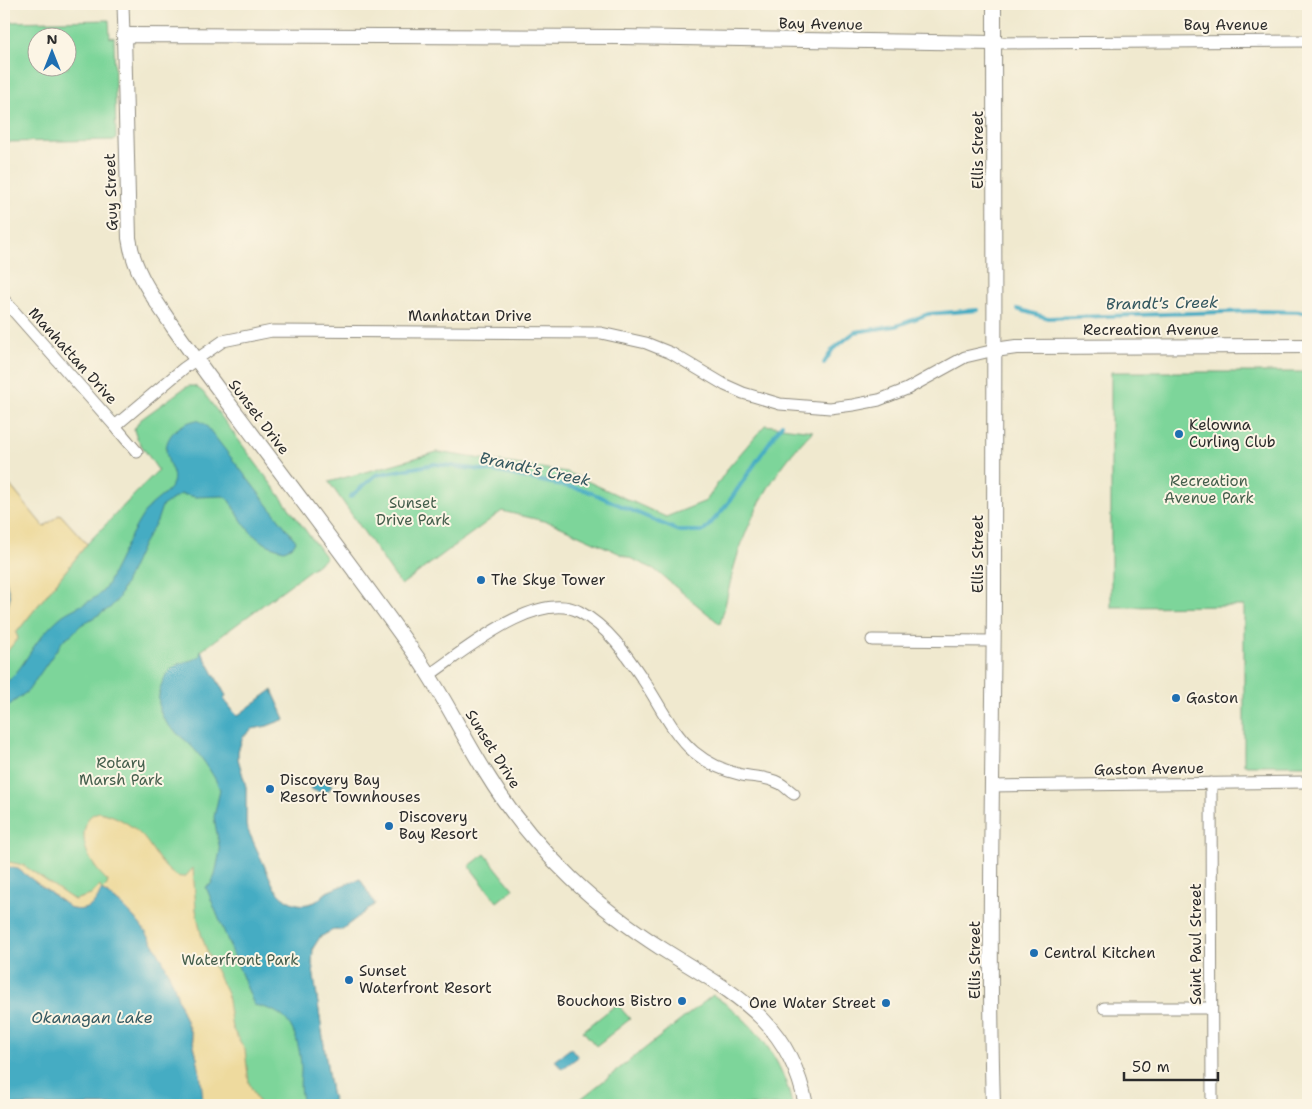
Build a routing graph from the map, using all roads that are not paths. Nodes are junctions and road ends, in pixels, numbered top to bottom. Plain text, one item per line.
1 (123, 4) edge
2 (994, 4) edge
3 (124, 35) junction
4 (1308, 41) edge
5 (994, 43) junction
6 (4, 300) edge
7 (1308, 346) edge
8 (995, 350) junction
9 (196, 360) junction
10 (115, 426) junction
11 (138, 452) dead end
12 (872, 640) dead end
13 (994, 641) junction
14 (429, 675) junction
15 (1308, 782) edge
16 (1211, 783) junction
17 (991, 786) junction
18 (794, 794) dead end
19 (1104, 1008) dead end
20 (1211, 1008) junction
21 (806, 1105) edge
22 (994, 1105) edge
23 (1212, 1105) edge

1 - 3 street, Guy Street
2 - 5 street, Ellis Street
3 - 5 street, Bay Avenue
3 - 9 street, Guy Street
4 - 5 street, Bay Avenue
5 - 8 street, Ellis Street
6 - 10 street, Manhattan Drive
7 - 8 street, Recreation Avenue
8 - 9 street, Manhattan Drive
8 - 13 street, Ellis Street
9 - 10 street, Manhattan Drive
9 - 14 street, Sunset Drive
10 - 11 street
12 - 13 street
13 - 17 street, Ellis Street
14 - 18 street
14 - 21 street, Sunset Drive
15 - 16 street, Gaston Avenue
16 - 17 street, Gaston Avenue
16 - 20 street, Saint Paul Street
17 - 22 street, Ellis Street
19 - 20 street
20 - 23 street, Saint Paul Street

